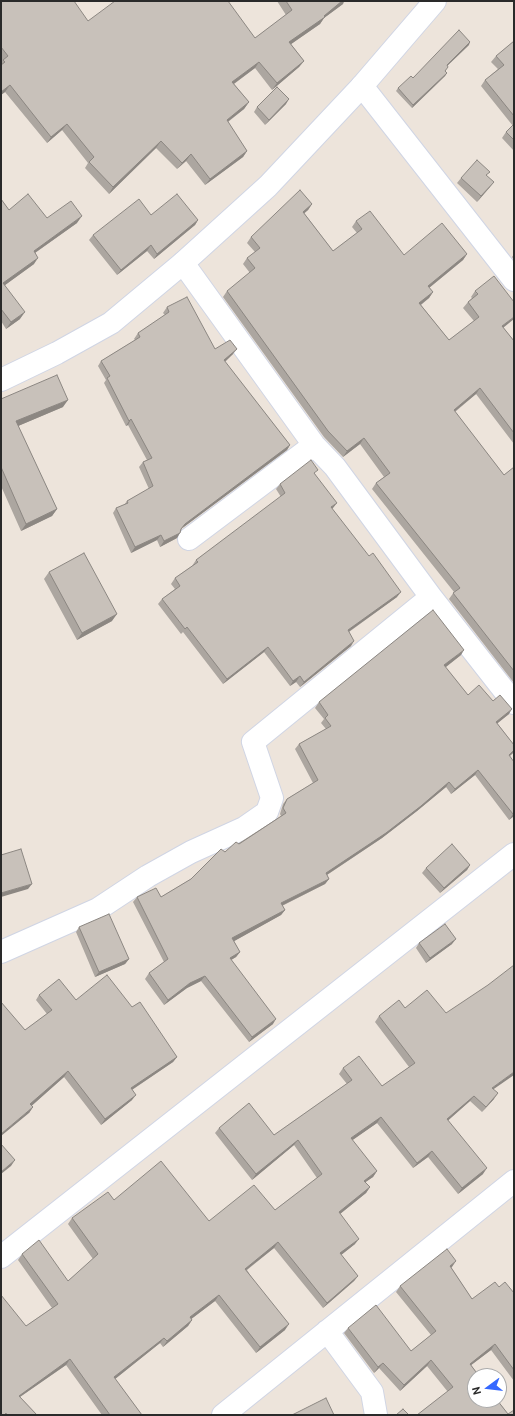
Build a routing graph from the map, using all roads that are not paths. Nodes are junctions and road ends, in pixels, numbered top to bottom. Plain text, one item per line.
1 (434, 1) edge
2 (362, 86) junction
3 (183, 263) junction
4 (514, 280) edge
5 (1, 380) edge
6 (314, 445) junction
7 (189, 539) dead end
8 (431, 597) junction
9 (507, 679) edge
10 (514, 703) edge
11 (514, 854) edge
12 (1, 952) edge
13 (514, 1182) edge
14 (1, 1257) edge
15 (327, 1331) junction
16 (223, 1415) edge
17 (376, 1415) edge

1 - 2 street
2 - 3 street
2 - 4 street
3 - 5 street
3 - 6 street
6 - 7 street
6 - 8 street
8 - 9 street
8 - 12 street
9 - 10 street
11 - 14 street
13 - 15 street
15 - 16 street
15 - 17 street

